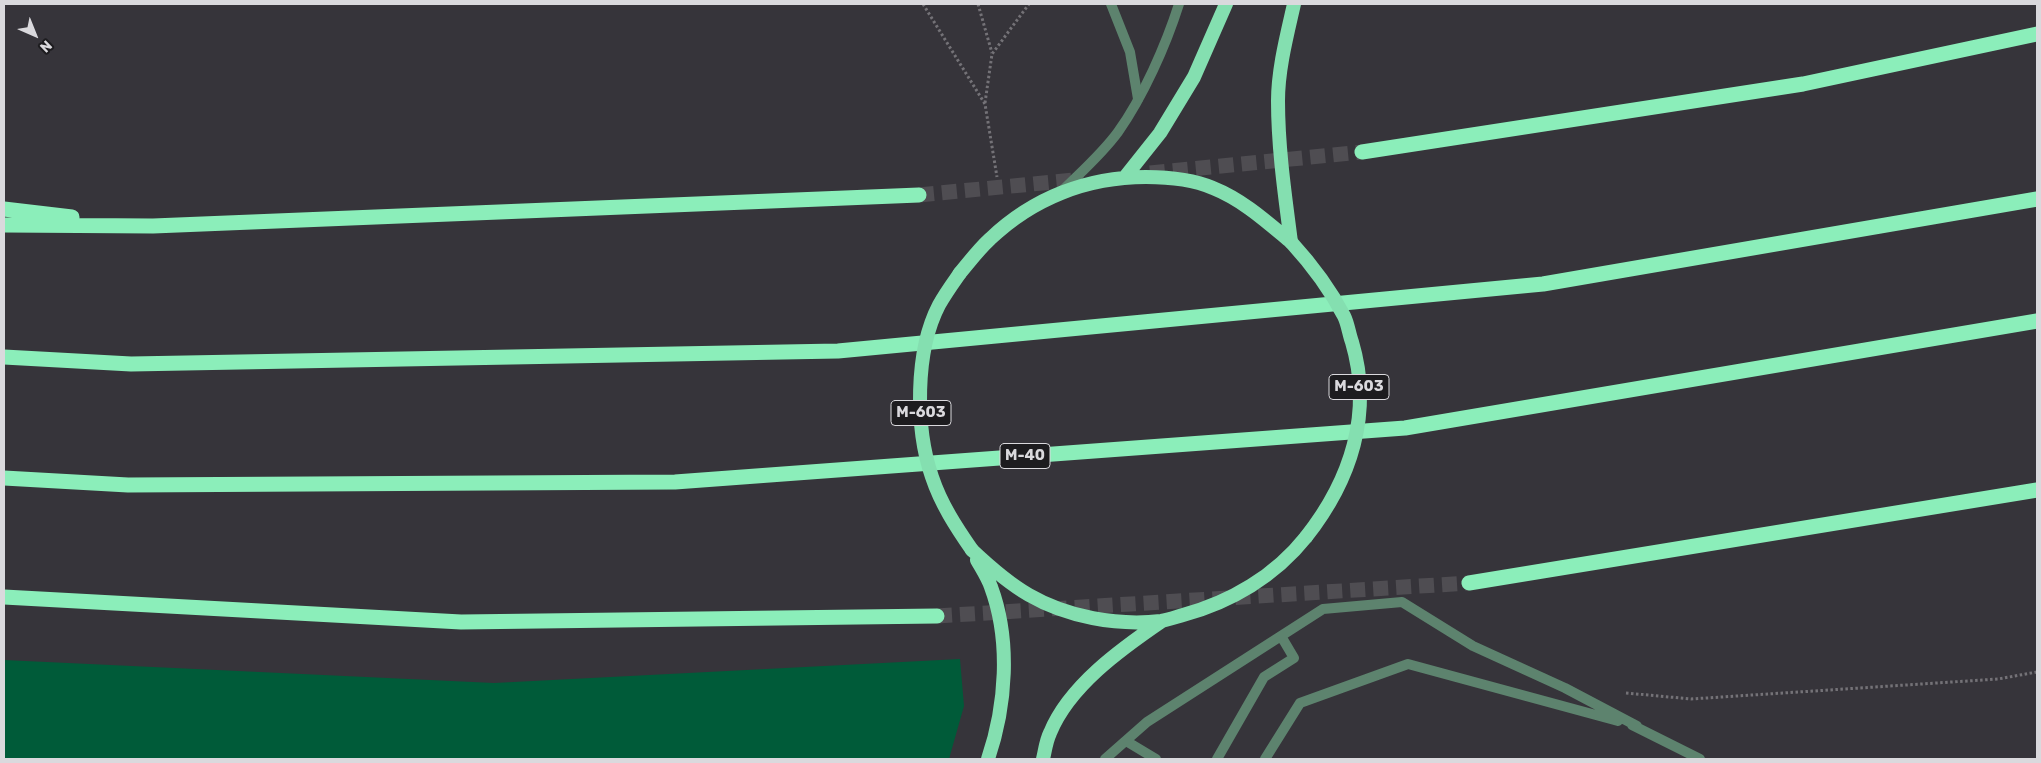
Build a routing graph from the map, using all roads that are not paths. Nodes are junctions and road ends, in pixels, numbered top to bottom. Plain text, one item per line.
1 (1111, 4) edge
2 (1179, 4) edge
3 (1226, 4) edge
4 (1294, 4) edge
5 (2037, 34) edge
6 (1138, 99) junction
7 (1362, 152) tunnel mouth
8 (1124, 177) junction
9 (1062, 192) junction
10 (918, 195) tunnel mouth
11 (2037, 199) edge
12 (4, 209) edge
13 (4, 225) edge
14 (153, 226) junction
15 (1291, 242) junction
16 (2037, 321) edge
17 (4, 357) edge
18 (4, 478) edge
19 (2037, 490) edge
20 (972, 550) junction
21 (1469, 583) tunnel mouth
22 (4, 597) edge
23 (937, 616) tunnel mouth
24 (1162, 621) junction
25 (1281, 636) junction
26 (1637, 726) junction
27 (1126, 741) junction
28 (988, 759) edge
29 (1043, 759) edge
30 (1105, 759) edge
31 (1156, 759) edge
32 (1217, 759) edge
33 (1265, 759) edge
34 (1700, 759) edge

1 - 6 street
2 - 6 street
3 - 8 highway
4 - 15 highway
5 - 7 highway
6 - 9 street
8 - 9 highway, M-603
8 - 15 highway, M-603
9 - 20 highway, M-603, bridge
10 - 14 highway
11 - 17 highway
12 - 14 highway
13 - 14 highway
15 - 24 highway, M-603, bridge
16 - 18 highway, M-40
19 - 21 highway
20 - 24 highway, M-603
20 - 28 highway, M-603
22 - 23 highway
24 - 29 highway, M-603
25 - 26 street
25 - 27 street
25 - 32 street
26 - 33 street
26 - 34 street
27 - 30 street
27 - 31 street

